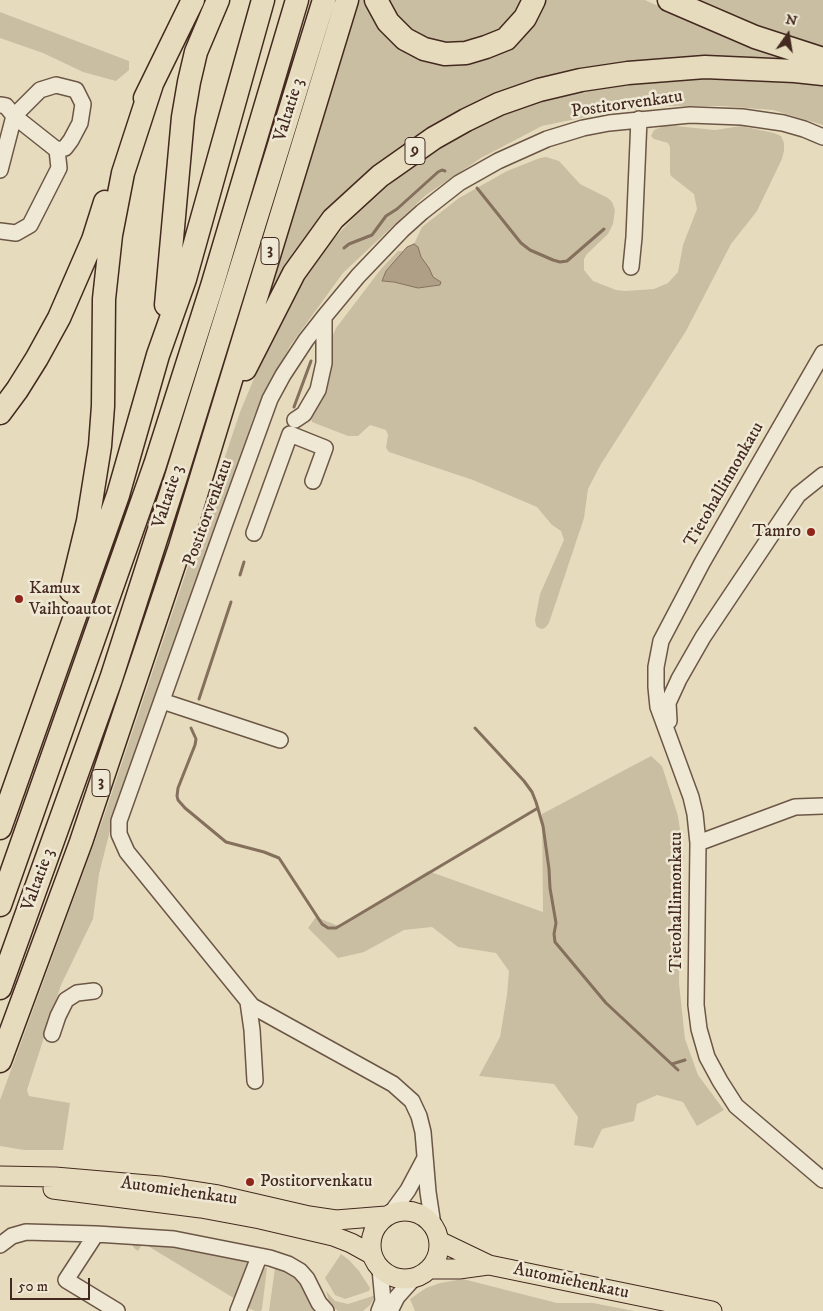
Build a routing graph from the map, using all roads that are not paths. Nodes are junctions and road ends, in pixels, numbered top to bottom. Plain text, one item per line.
1 (193, 0) edge
2 (218, 0) edge
3 (263, 0) edge
4 (297, 0) edge
5 (324, 0) edge
6 (347, 0) edge
7 (376, 0) edge
8 (534, 0) edge
9 (669, 0) edge
10 (823, 59) edge
11 (823, 74) edge
12 (152, 84) junction
13 (0, 105) edge
14 (14, 116) junction
15 (639, 119) junction
16 (823, 137) edge
17 (57, 150) junction
18 (0, 170) edge
19 (0, 231) edge
20 (631, 267) dead end
21 (324, 316) junction
22 (823, 353) edge
23 (158, 355) junction
24 (0, 413) edge
25 (295, 420) dead end
26 (823, 475) edge
27 (313, 482) dead end
28 (193, 503) junction
29 (254, 533) dead end
30 (58, 663) junction
31 (162, 701) junction
32 (280, 740) dead end
33 (670, 740) junction
34 (823, 806) edge
35 (0, 828) edge
36 (698, 843) junction
37 (0, 905) edge
38 (0, 988) edge
39 (94, 991) dead end
40 (248, 1002) junction
41 (52, 1034) dead end
42 (0, 1061) edge
43 (254, 1082) dead end
44 (425, 1158) junction
45 (0, 1177) edge
46 (823, 1180) edge
47 (389, 1214) junction
48 (436, 1233) junction
49 (96, 1234) junction
50 (0, 1245) edge
51 (259, 1256) junction
52 (376, 1261) junction
53 (489, 1265) junction
54 (421, 1274) junction
55 (239, 1310) edge
56 (117, 1311) edge
57 (326, 1311) edge
58 (380, 1311) edge
59 (390, 1311) edge
60 (712, 1311) edge

1 - 12 highway
2 - 23 highway
3 - 23 highway
4 - 37 highway, Valtatie 3
5 - 38 highway, Valtatie 3
6 - 28 highway, 3
7 - 8 highway
9 - 10 highway
11 - 28 highway, 9
12 - 24 highway
12 - 30 highway
13 - 14 street
14 - 17 street
14 - 17 street
14 - 18 street
15 - 16 street, Postitorvenkatu
15 - 20 street
15 - 21 street, Postitorvenkatu
17 - 19 street
21 - 25 street
21 - 31 street, Postitorvenkatu
22 - 33 street, Tietohallinnonkatu
23 - 30 highway
26 - 33 street
27 - 29 street
28 - 42 highway, 3
30 - 35 highway
31 - 32 street
31 - 40 street, Postitorvenkatu
33 - 36 street, Tietohallinnonkatu
34 - 36 street
36 - 46 street, Tietohallinnonkatu
39 - 41 street
40 - 43 street
40 - 44 street, Postitorvenkatu
44 - 47 street
44 - 48 street, Postitorvenkatu
45 - 47 main road, Automiehenkatu
45 - 52 main road, Automiehenkatu
47 - 48 main road
47 - 52 main road
48 - 53 main road, Automiehenkatu
48 - 54 main road
49 - 50 street
49 - 51 street
49 - 56 street
51 - 55 street
51 - 57 street
52 - 54 main road
52 - 58 street
53 - 54 main road, Automiehenkatu
53 - 60 main road, Automiehenkatu
54 - 59 street

